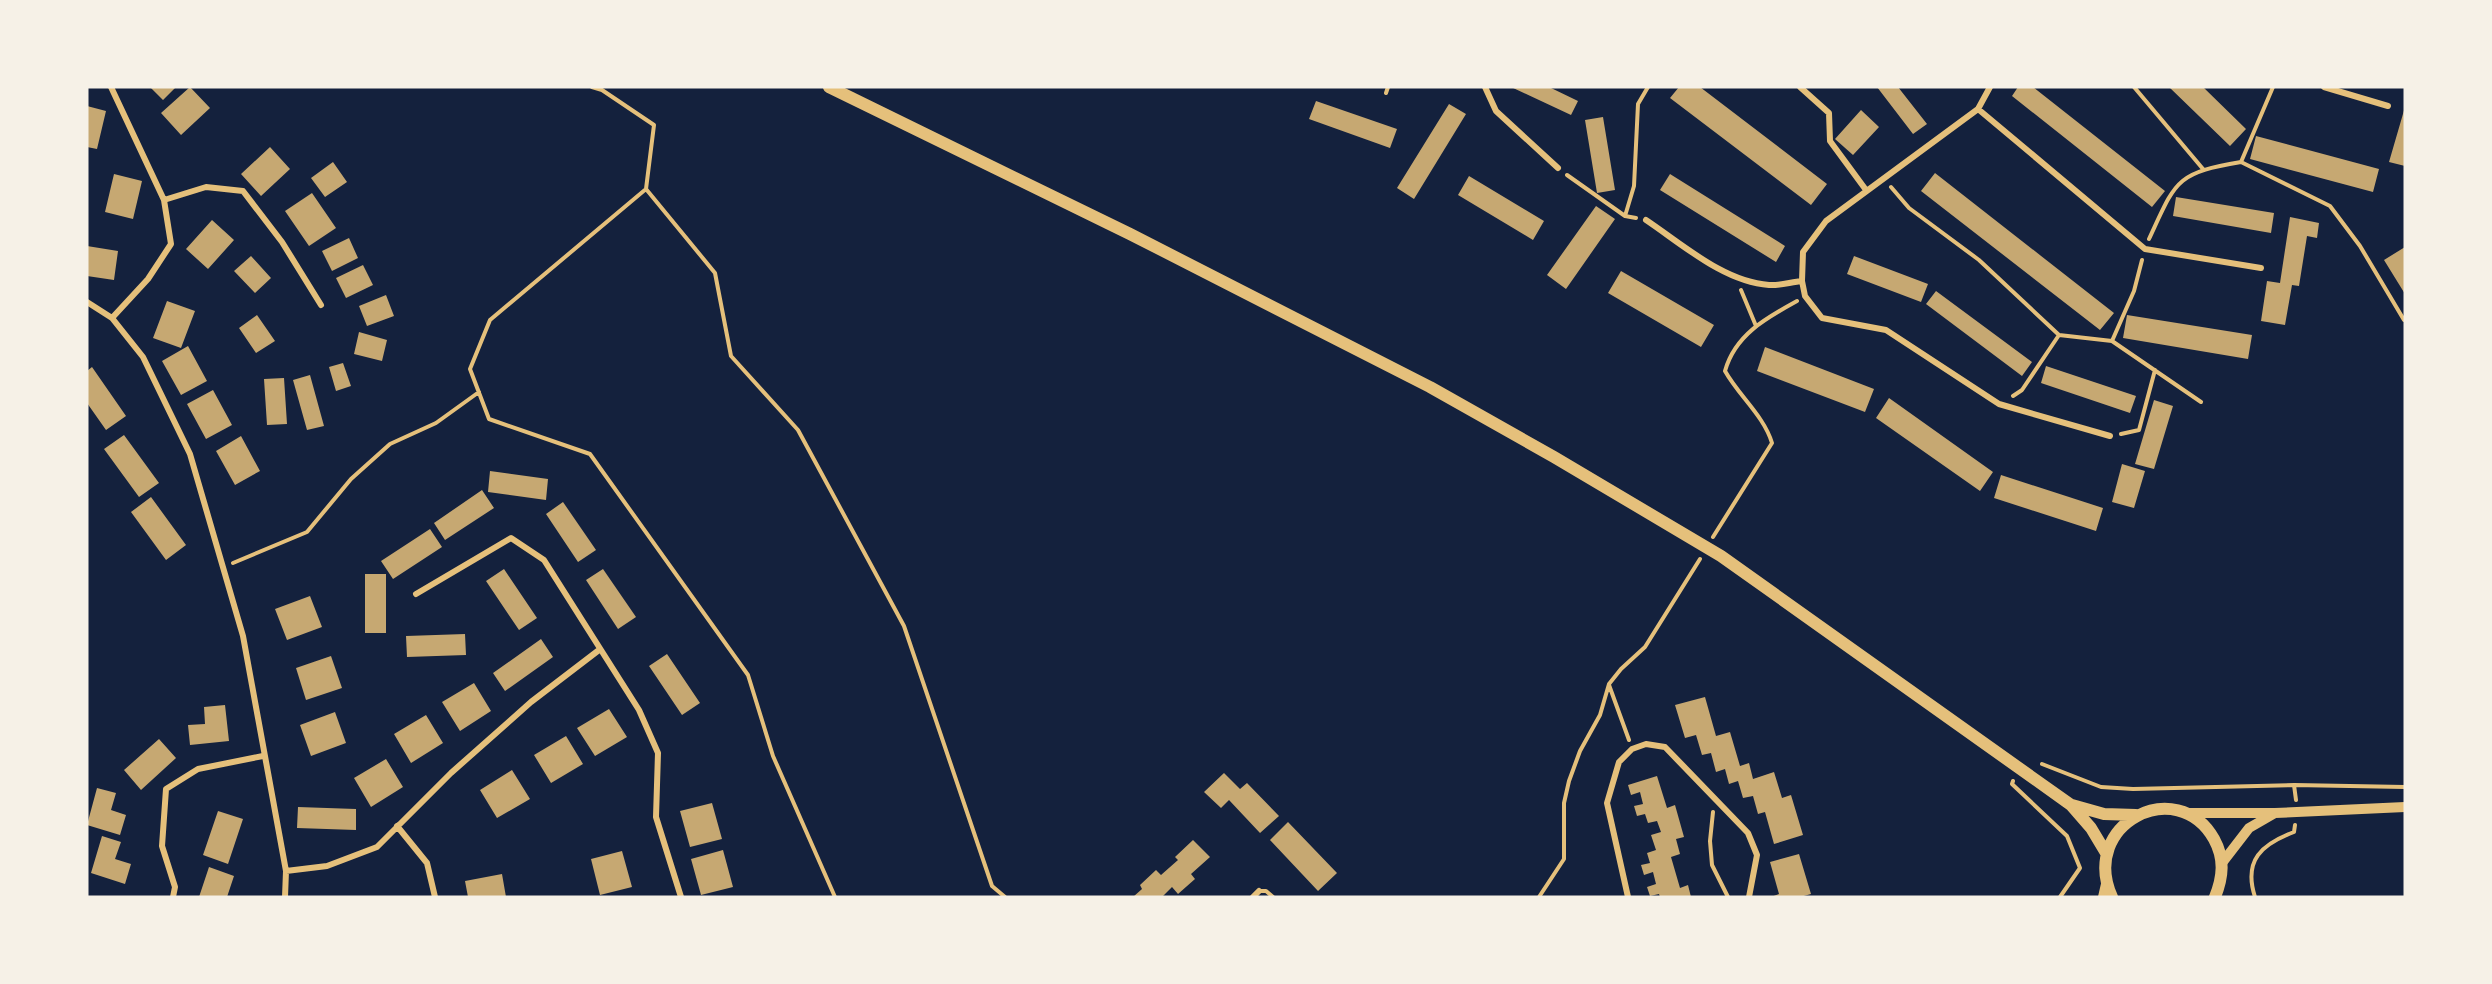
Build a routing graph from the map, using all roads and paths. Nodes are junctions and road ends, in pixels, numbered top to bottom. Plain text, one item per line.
1 (111, 87) edge
2 (592, 87) edge
3 (829, 87) edge
4 (1388, 87) edge
5 (1485, 87) edge
6 (1648, 87) edge
7 (1800, 87) edge
8 (1990, 87) edge
9 (2134, 87) edge
10 (2272, 87) edge
11 (2324, 87) edge
12 (1386, 93) dead end
13 (2388, 106) dead end
14 (1978, 109) junction
15 (2241, 162) junction
16 (1558, 168) joint
17 (2203, 168) junction
18 (1883, 178) junction
19 (646, 189) junction
20 (1866, 190) junction
21 (164, 200) junction
22 (1625, 216) junction
23 (1646, 220) joint
24 (2145, 249) junction
25 (2261, 268) dead end
26 (1735, 276) junction
27 (1802, 281) junction
28 (1805, 296) junction
29 (87, 302) edge
30 (321, 305) dead end
31 (112, 318) junction
32 (2404, 320) edge
33 (1756, 326) junction
34 (2059, 335) junction
35 (2112, 341) junction
36 (2155, 370) junction
37 (479, 392) junction
38 (2202, 402) dead end
39 (1999, 404) junction
40 (2110, 436) joint
41 (1740, 495) dead end
42 (223, 568) junction
43 (416, 594) dead end
44 (1667, 611) dead end
45 (599, 650) junction
46 (1609, 684) junction
47 (1632, 749) junction
48 (263, 756) junction
49 (2018, 767) junction
50 (2294, 785) junction
51 (2405, 787) edge
52 (1715, 800) junction
53 (2071, 805) junction
54 (2405, 807) edge
55 (2297, 810) junction
56 (2184, 813) junction
57 (2275, 813) junction
58 (2136, 815) junction
59 (397, 826) junction
60 (2106, 853) junction
61 (2222, 863) junction
62 (286, 871) junction
63 (2221, 882) junction
64 (2106, 884) junction
65 (1259, 891) joint
66 (173, 897) edge
67 (285, 897) edge
68 (435, 897) edge
69 (681, 897) edge
70 (835, 897) edge
71 (1005, 897) edge
72 (1253, 897) edge
73 (1273, 897) edge
74 (1539, 897) edge
75 (1628, 897) edge
76 (1728, 897) edge
77 (1749, 897) edge
78 (2060, 897) edge
79 (2103, 897) edge
80 (2112, 897) edge
81 (2215, 897) edge
82 (2226, 897) edge
83 (2254, 897) edge

1 - 21 street
2 - 19 path
3 - 49 main road
4 - 12 lane
5 - 16 street
6 - 22 path
7 - 20 street
8 - 14 street
9 - 17 path
10 - 15 path
11 - 13 street
14 - 18 street
14 - 24 street
15 - 17 path
15 - 32 path
16 - 22 path
17 - 24 path
18 - 20 street
18 - 34 path
19 - 37 path
19 - 71 path
20 - 27 street
21 - 30 street
21 - 31 street
22 - 23 path
23 - 26 street
24 - 25 street
24 - 35 path
26 - 27 street
26 - 33 path
27 - 28 street
28 - 33 path
28 - 39 street
29 - 31 street
31 - 42 street
33 - 41 path
34 - 35 path
34 - 39 path
35 - 36 path
36 - 38 path
36 - 40 path
37 - 42 path
37 - 70 path
39 - 40 street
42 - 48 street
43 - 45 street
44 - 46 path
45 - 59 street
45 - 69 street
46 - 47 path
46 - 74 path
47 - 52 street
47 - 75 street
48 - 62 street
48 - 66 street
49 - 50 path
49 - 53 main road
49 - 78 path
50 - 51 path
50 - 55 path
52 - 76 path
52 - 77 street
53 - 58 main road
53 - 60 main road
54 - 55 street
55 - 57 street
55 - 83 path
56 - 57 street
56 - 58 main road
56 - 61 main road
57 - 61 street
58 - 60 main road
59 - 62 street
59 - 68 street
60 - 64 main road
61 - 63 main road
62 - 67 street
63 - 81 main road
63 - 82 main road
64 - 79 street
64 - 80 main road
65 - 72 street
65 - 73 lane

